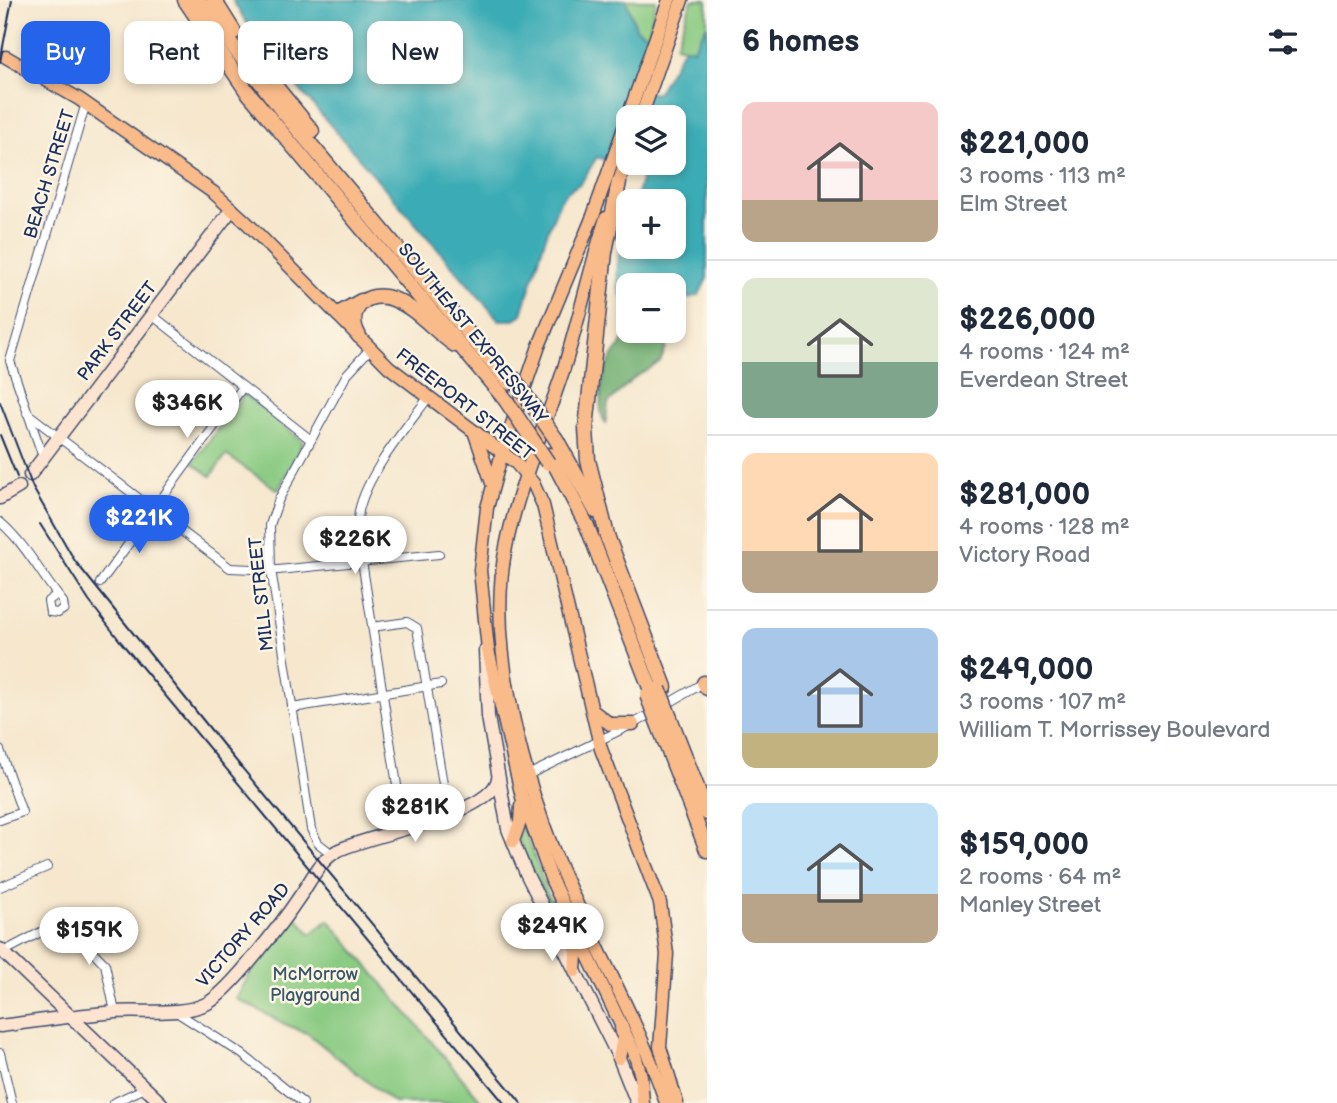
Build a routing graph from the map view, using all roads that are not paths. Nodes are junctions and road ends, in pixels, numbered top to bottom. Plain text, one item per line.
1 (185, 0) edge
2 (198, 0) edge
3 (213, 0) edge
4 (669, 0) edge
5 (682, 0) edge
6 (664, 33) junction
7 (236, 47) junction
8 (6, 57) dead end
9 (86, 103) junction
10 (644, 105) edge
11 (616, 175) edge
12 (613, 180) junction
13 (232, 209) junction
14 (363, 299) junction
15 (338, 314) junction
16 (152, 315) junction
17 (359, 336) junction
18 (370, 349) junction
19 (468, 353) junction
20 (243, 387) junction
21 (508, 387) junction
22 (428, 398) junction
23 (27, 413) junction
24 (515, 416) junction
25 (474, 431) junction
26 (58, 437) junction
27 (311, 440) junction
28 (552, 450) junction
29 (502, 453) junction
30 (43, 457) junction
31 (30, 475) dead end
32 (527, 475) junction
33 (493, 485) junction
34 (19, 487) dead end
35 (0, 498) edge
36 (154, 510) junction
37 (0, 522) edge
38 (608, 539) junction
39 (439, 554) dead end
40 (362, 561) junction
41 (271, 569) junction
42 (100, 583) dead end
43 (55, 596) dead end
44 (372, 627) junction
45 (485, 636) junction
46 (441, 684) dead end
47 (706, 684) edge
48 (426, 687) junction
49 (656, 691) junction
50 (382, 694) junction
51 (292, 708) junction
52 (592, 709) junction
53 (667, 720) junction
54 (633, 724) junction
55 (600, 740) junction
56 (0, 750) edge
57 (528, 775) junction
58 (498, 779) junction
59 (518, 785) junction
60 (707, 795) edge
61 (485, 797) junction
62 (503, 810) junction
63 (707, 813) edge
64 (448, 814) junction
65 (0, 820) edge
66 (404, 830) junction
67 (707, 834) edge
68 (513, 841) junction
69 (707, 850) edge
70 (332, 854) junction
71 (47, 867) dead end
72 (0, 887) edge
73 (77, 914) dead end
74 (64, 922) junction
75 (574, 926) junction
76 (2, 950) edge
77 (575, 971) junction
78 (173, 1010) junction
79 (115, 1013) junction
80 (70, 1016) junction
81 (618, 1017) junction
82 (0, 1026) edge
83 (660, 1039) junction
84 (643, 1041) junction
85 (0, 1053) edge
86 (618, 1058) junction
87 (145, 1088) junction
88 (12, 1103) edge
89 (113, 1103) edge
90 (161, 1103) edge
91 (303, 1103) edge
92 (637, 1103) edge
93 (643, 1103) edge
94 (666, 1103) edge
95 (676, 1103) edge

1 - 19 highway, SOUTHEAST EXPRESSWAY
2 - 7 highway
3 - 7 highway
3 - 21 highway, SOUTHEAST EXPRESSWAY
4 - 6 main road
5 - 6 main road
6 - 10 main road
6 - 12 main road
7 - 21 highway
8 - 9 main road, FREEPORT STREET
9 - 13 main road, FREEPORT STREET
9 - 23 street, BEACH STREET
11 - 12 main road
12 - 24 main road
12 - 32 main road
12 - 38 highway
13 - 15 main road, FREEPORT STREET
13 - 16 main road, PARK STREET
14 - 15 highway
14 - 17 highway
14 - 19 highway
15 - 17 main road, FREEPORT STREET
16 - 20 street
16 - 26 main road, PARK STREET
17 - 18 main road, FREEPORT STREET
18 - 22 main road, FREEPORT STREET
18 - 27 street, MILL STREET
19 - 21 highway, SOUTHEAST EXPRESSWAY
20 - 27 street
20 - 36 street
21 - 28 highway, SOUTHEAST EXPRESSWAY, bridge
21 - 28 highway, SOUTHEAST EXPRESSWAY, bridge
22 - 25 main road, FREEPORT STREET
22 - 40 street
23 - 26 street
23 - 30 street, BEACH STREET
24 - 25 main road
24 - 29 main road
25 - 29 main road, FREEPORT STREET
25 - 33 main road
26 - 30 main road, PARK STREET
26 - 36 street
27 - 41 street, MILL STREET
28 - 38 highway, SOUTHEAST EXPRESSWAY
28 - 49 highway, SOUTHEAST EXPRESSWAY
29 - 32 main road, FREEPORT STREET
29 - 33 main road
30 - 31 main road, PARK STREET
32 - 52 main road, FREEPORT STREET
32 - 57 main road
33 - 45 main road
34 - 35 main road
36 - 41 street
36 - 42 street
37 - 43 street
38 - 49 highway, SOUTHEAST EXPRESSWAY
39 - 40 street
40 - 41 street
40 - 44 street
41 - 51 street, MILL STREET
44 - 48 street
44 - 50 street
45 - 58 main road
45 - 59 main road
46 - 48 street
47 - 54 street
48 - 50 street
48 - 64 street
49 - 53 highway, SOUTHEAST EXPRESSWAY, bridge
50 - 51 street
50 - 66 street
51 - 70 street, MILL STREET
52 - 54 main road
52 - 55 main road, FREEPORT STREET
53 - 60 highway, SOUTHEAST EXPRESSWAY
53 - 63 highway
53 - 67 highway
53 - 69 highway, SOUTHEAST EXPRESSWAY
54 - 55 street
55 - 57 street
55 - 83 main road, FREEPORT STREET
56 - 65 street
57 - 84 main road
58 - 61 main road
58 - 62 main road
59 - 68 main road
59 - 75 main road
61 - 62 main road
61 - 64 main road
62 - 68 main road
64 - 66 main road
66 - 70 main road
68 - 77 main road
70 - 78 main road, VICTORY ROAD
71 - 72 street
73 - 74 street
74 - 76 street
74 - 79 street
75 - 77 main road
75 - 81 main road
76 - 80 main road
77 - 86 main road
78 - 79 main road, VICTORY ROAD
78 - 91 street
79 - 80 main road, VICTORY ROAD
80 - 82 main road, VICTORY ROAD
80 - 87 main road
81 - 86 main road
81 - 93 main road
83 - 84 main road
83 - 95 main road, FREEPORT STREET
84 - 94 main road
85 - 88 street
86 - 92 main road
87 - 89 street
87 - 90 main road

